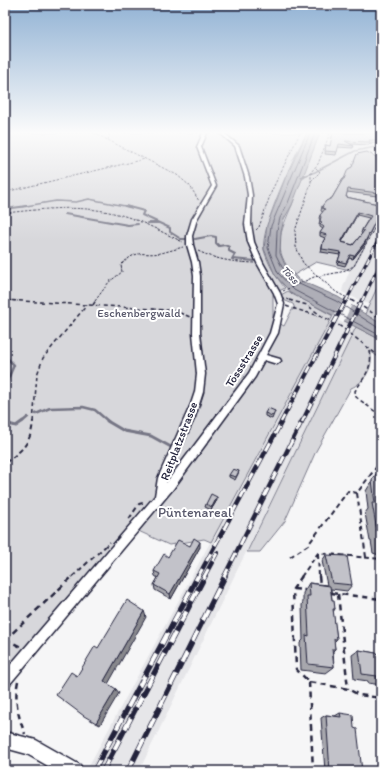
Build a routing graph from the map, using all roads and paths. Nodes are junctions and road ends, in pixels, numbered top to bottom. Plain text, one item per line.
1 (101, 169) edge
2 (165, 169) edge
3 (208, 169) edge
4 (244, 169) edge
5 (282, 169) edge
6 (314, 169) edge
7 (318, 169) edge
8 (311, 181) junction
9 (5, 192) edge
10 (202, 208) junction
11 (5, 213) edge
12 (381, 216) edge
13 (249, 234) junction
14 (189, 245) junction
15 (260, 263) junction
16 (318, 276) junction
17 (280, 298) junction
18 (5, 300) edge
19 (87, 305) junction
20 (93, 306) junction
21 (324, 318) junction
22 (381, 318) edge
23 (196, 325) junction
24 (370, 350) junction
25 (263, 357) junction
26 (381, 357) edge
27 (277, 361) dead end
28 (381, 416) edge
29 (381, 461) edge
30 (5, 463) edge
31 (358, 493) junction
32 (160, 498) junction
33 (126, 524) dead end
34 (114, 538) dead end
35 (318, 552) junction
36 (290, 557) dead end
37 (366, 557) junction
38 (381, 559) edge
39 (293, 589) junction
40 (307, 591) dead end
41 (321, 592) edge
42 (327, 593) edge
43 (338, 594) junction
44 (381, 599) edge
45 (5, 640) edge
46 (24, 659) junction
47 (5, 681) edge
48 (309, 682) junction
49 (348, 689) junction
50 (381, 698) edge
51 (5, 740) edge
52 (30, 746) junction
53 (74, 771) edge
54 (313, 771) edge

1 - 9 path
2 - 10 path
3 - 10 street
4 - 13 street
5 - 13 path
6 - 8 path
7 - 8 path
8 - 16 path
10 - 14 street
11 - 14 path
12 - 16 path
13 - 15 street
14 - 15 path
14 - 20 path
14 - 23 street, Reitplatzstrasse
15 - 17 street
16 - 17 path
16 - 22 path
17 - 21 path
17 - 21 path
17 - 25 street, Tössstrasse
18 - 19 path
19 - 20 path
19 - 30 path
20 - 23 path
21 - 24 path
23 - 32 street, Reitplatzstrasse
24 - 26 path
24 - 28 path
25 - 27 street
25 - 32 street, Tössstrasse
29 - 31 path
31 - 36 path
31 - 37 path
32 - 33 path
32 - 46 street
34 - 45 path
35 - 37 path
35 - 39 path
35 - 41 path
37 - 38 path
39 - 40 path
39 - 48 path
42 - 43 path
43 - 44 path
43 - 49 path
46 - 47 street
46 - 52 path
48 - 49 path
48 - 54 path
49 - 50 path
51 - 52 main road
52 - 53 main road

